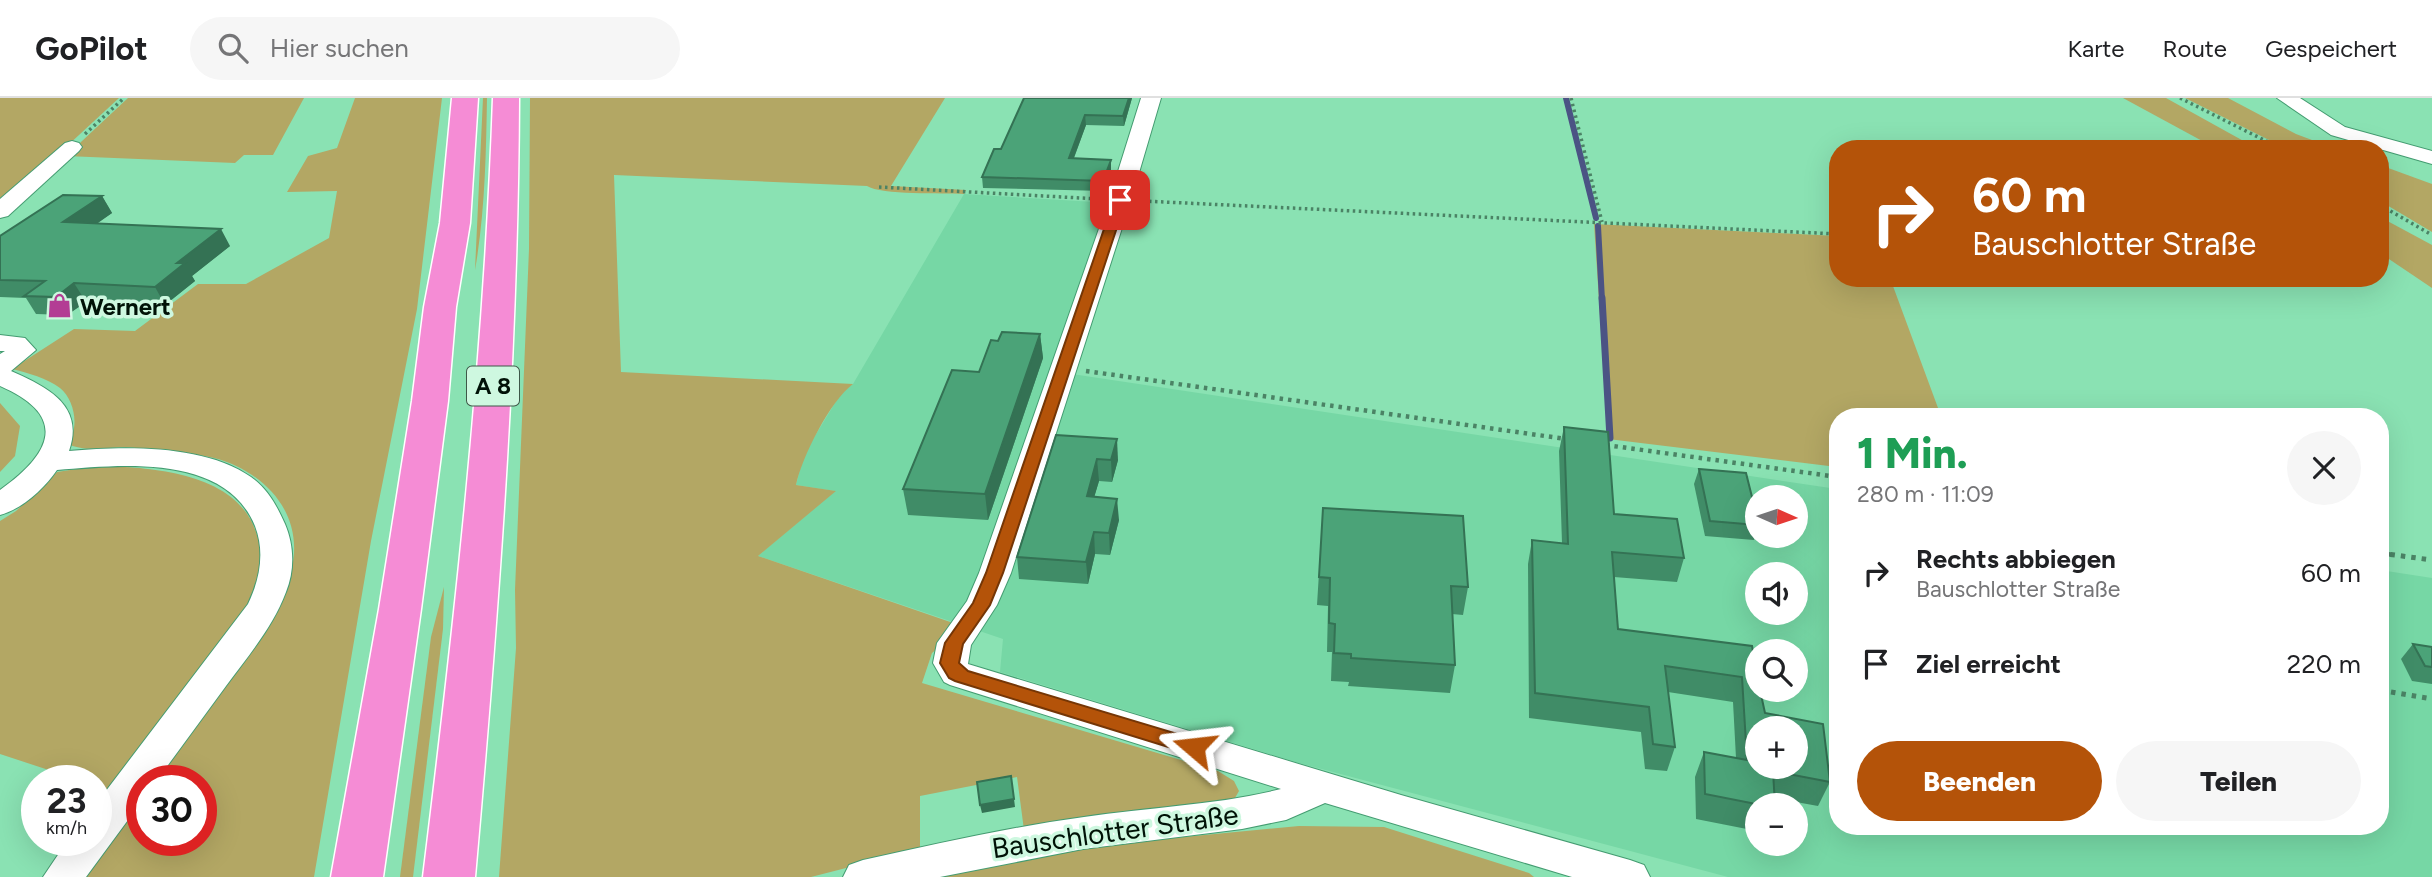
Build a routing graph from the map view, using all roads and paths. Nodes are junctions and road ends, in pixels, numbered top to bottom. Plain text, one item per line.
1 (124, 98) edge
2 (465, 98) edge
3 (506, 98) edge
4 (1150, 98) edge
5 (1571, 98) edge
6 (2180, 98) edge
7 (2287, 98) edge
8 (2264, 140) edge
9 (2369, 140) edge
10 (2389, 146) edge
11 (72, 147) joint
12 (2432, 158) edge
13 (879, 187) dead end
14 (1120, 200) junction
15 (2389, 210) edge
16 (0, 211) edge
17 (1602, 222) junction
18 (1829, 234) edge
19 (2432, 235) edge
20 (0, 343) edge
21 (0, 367) edge
22 (1064, 368) junction
23 (0, 376) edge
24 (1572, 440) edge
25 (1598, 444) edge
26 (48, 462) junction
27 (1829, 476) edge
28 (0, 505) edge
29 (2389, 553) edge
30 (2432, 560) edge
31 (2391, 692) dead end
32 (2432, 699) edge
33 (1323, 786) junction
34 (112, 812) edge
35 (79, 856) edge
36 (63, 877) edge
37 (357, 877) edge
38 (449, 877) edge
39 (863, 877) edge
40 (1630, 877) edge

1 - 11 path
2 - 37 highway, A 8
3 - 38 highway, A 8
4 - 14 street, Bauschlotter Straße
5 - 17 path
6 - 8 path
7 - 9 street
10 - 12 street
11 - 16 street
13 - 14 path
14 - 17 path
14 - 22 street, Bauschlotter Straße
15 - 19 path
17 - 18 path
20 - 21 street
22 - 24 path
22 - 33 street, Bauschlotter Straße
23 - 26 street
25 - 27 path
26 - 28 street
26 - 34 street
29 - 30 path
31 - 32 path
33 - 39 street, Bauschlotter Straße
33 - 40 street, Bauschlotter Straße
35 - 36 street

